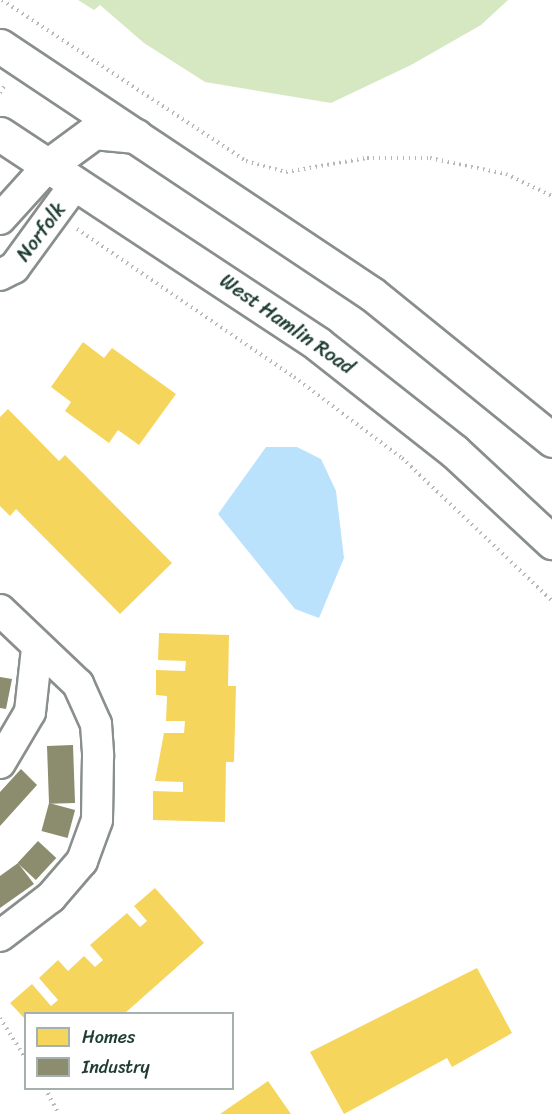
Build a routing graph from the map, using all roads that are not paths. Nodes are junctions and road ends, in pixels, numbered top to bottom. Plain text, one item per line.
1 (0, 46) edge
2 (0, 134) edge
3 (138, 136) junction
4 (49, 165) junction
5 (76, 183) junction
6 (0, 219) edge
7 (0, 275) edge
8 (552, 440) edge
9 (552, 542) edge
10 (0, 610) edge
11 (38, 649) junction
12 (0, 763) edge
13 (0, 936) edge

1 - 3 main road
2 - 4 main road, West Hamlin Road
3 - 4 main road
3 - 8 main road
4 - 5 main road, West Hamlin Road
4 - 6 street, Norfolk
5 - 7 street, Norfolk
5 - 9 main road, West Hamlin Road
10 - 11 street
11 - 12 street
11 - 13 street

